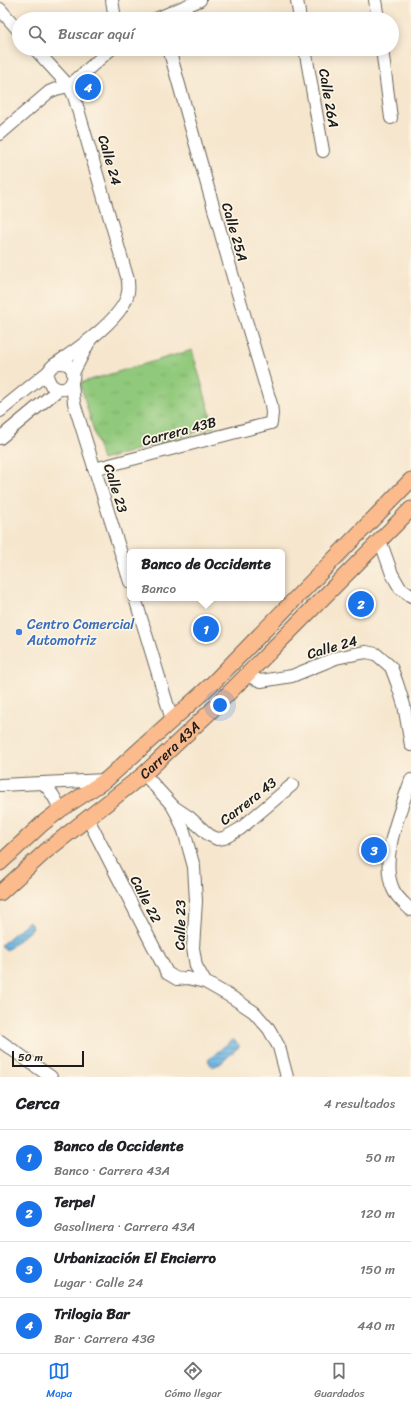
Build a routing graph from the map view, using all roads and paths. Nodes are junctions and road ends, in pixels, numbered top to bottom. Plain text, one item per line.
1 (112, 0) edge
2 (200, 0) edge
3 (297, 0) edge
4 (375, 0) edge
5 (0, 9) edge
6 (114, 12) edge
7 (173, 12) edge
8 (299, 12) edge
9 (377, 12) edge
10 (12, 23) edge
11 (41, 56) edge
12 (103, 56) edge
13 (171, 56) edge
14 (307, 56) edge
15 (383, 56) edge
16 (69, 86) junction
17 (391, 118) dead end
18 (0, 134) edge
19 (323, 152) dead end
20 (91, 339) junction
21 (51, 368) junction
22 (67, 384) junction
23 (1, 408) edge
24 (271, 423) joint
25 (0, 438) edge
26 (94, 469) junction
27 (411, 480) edge
28 (411, 509) edge
29 (380, 540) junction
30 (127, 573) edge
31 (411, 596) edge
32 (136, 601) edge
33 (248, 674) junction
34 (172, 720) junction
35 (411, 745) edge
36 (144, 774) junction
37 (106, 780) junction
38 (411, 780) edge
39 (43, 783) junction
40 (292, 785) dead end
41 (0, 786) edge
42 (172, 805) junction
43 (60, 810) junction
44 (88, 819) junction
45 (200, 829) junction
46 (184, 831) junction
47 (0, 863) edge
48 (0, 893) edge
49 (411, 910) edge
50 (196, 966) junction
51 (187, 978) junction
52 (205, 982) junction
53 (0, 1041) edge
54 (51, 1077) edge
55 (287, 1077) edge

1 - 6 street
2 - 7 street
3 - 8 street
4 - 9 street
5 - 10 street
11 - 16 street, Calle 24
12 - 16 street
13 - 24 street, Calle 25A
14 - 19 street, Calle 26A
15 - 17 street
16 - 18 street
16 - 20 street, Calle 24
20 - 21 street
20 - 22 street
21 - 22 street
21 - 22 street
21 - 23 street
22 - 25 street
22 - 26 street, Calle 23
24 - 26 street, Carrera 43B
26 - 30 street, Calle 23
27 - 34 main road, Carrera 43A
28 - 29 main road, Carrera 43A
29 - 31 street
29 - 33 main road, Carrera 43A
32 - 34 street
33 - 35 street, Calle 24
33 - 36 main road, Carrera 43A
34 - 37 main road, Carrera 43A
36 - 42 street, Calle 23
36 - 44 main road, Carrera 43A
37 - 39 street
37 - 43 main road, Carrera 43A
38 - 49 street
39 - 41 street
39 - 43 street
40 - 45 street, Carrera 43
42 - 45 street, Carrera 43
42 - 46 street, Calle 23
43 - 47 main road, Carrera 43A
44 - 48 main road, Carrera 43A
44 - 51 street, Calle 22
45 - 46 street
46 - 50 street, Calle 23
50 - 51 street
50 - 52 street, Calle 23
51 - 52 street, Calle 22
52 - 55 street
53 - 54 street

